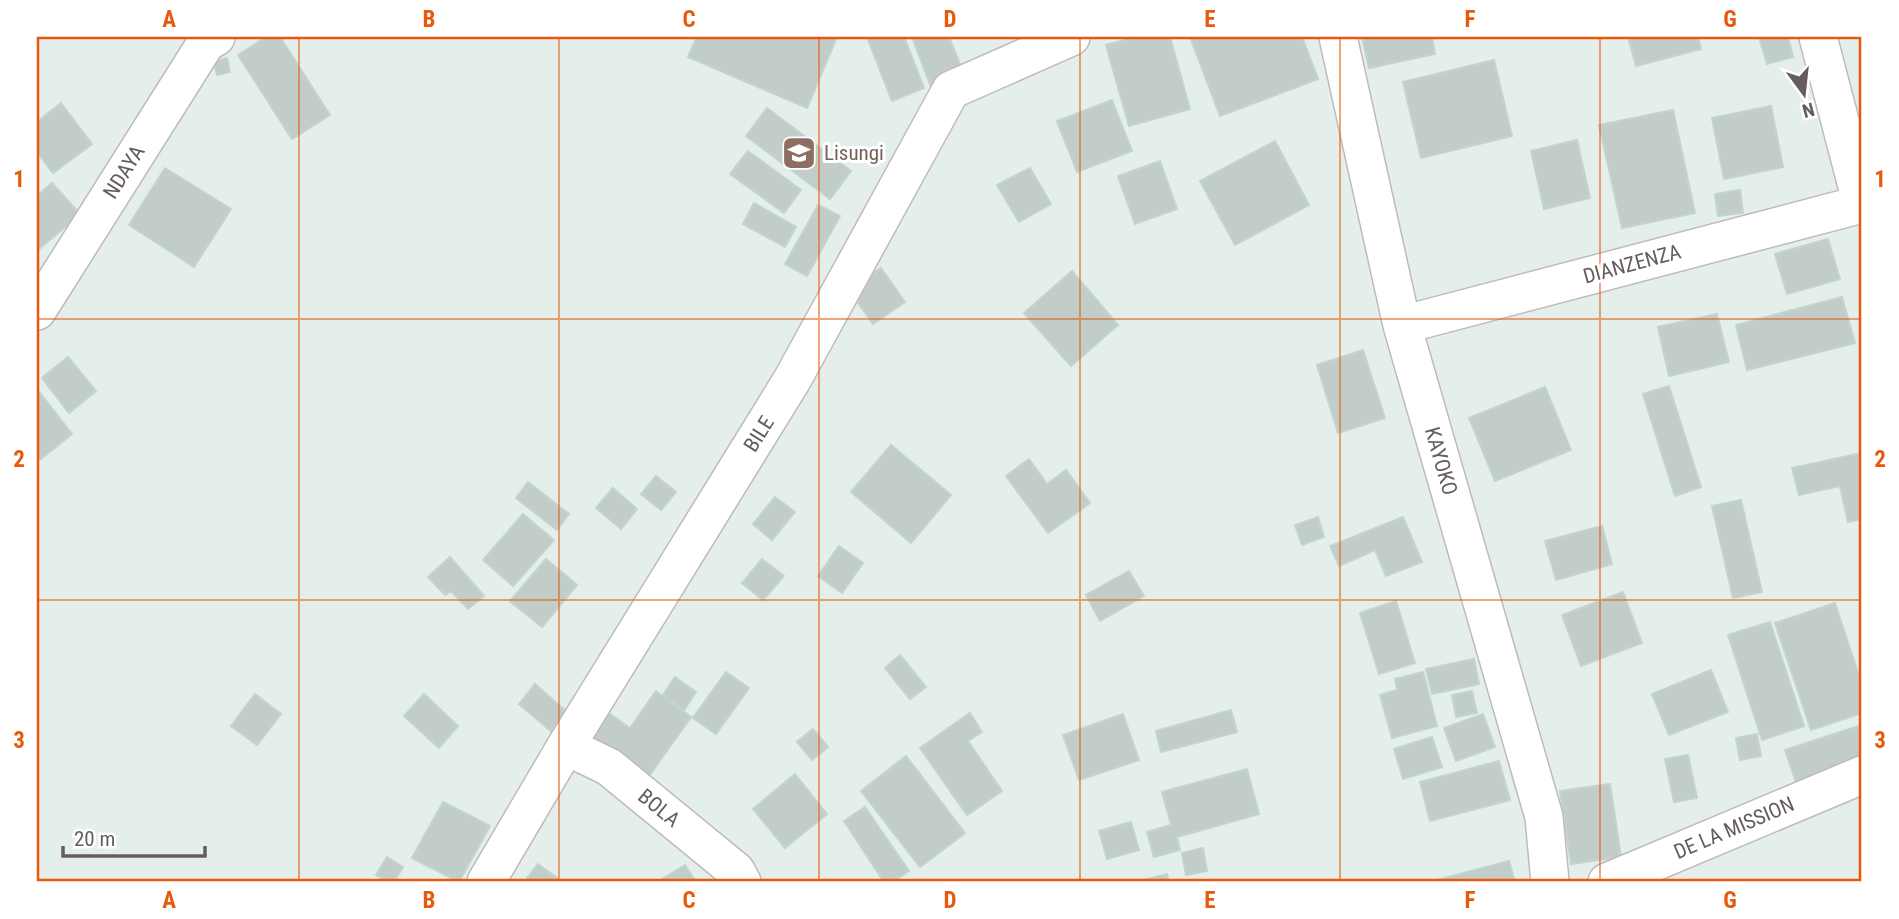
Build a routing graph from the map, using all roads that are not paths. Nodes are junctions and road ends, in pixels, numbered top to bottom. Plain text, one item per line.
1 (216, 37) edge
2 (1071, 37) edge
3 (1338, 37) edge
4 (1818, 37) edge
5 (1862, 205) edge
6 (37, 311) edge
7 (1402, 324) junction
8 (566, 746) junction
9 (1862, 775) edge
10 (486, 882) edge
11 (742, 882) edge
12 (1550, 882) edge
13 (1607, 882) edge

1 - 6 street, NDAYA
2 - 8 street, BILE
3 - 7 street, KAYOKO
4 - 5 street
5 - 7 street, DIANZENZA
7 - 12 street, KAYOKO
8 - 10 street, BILE
8 - 11 street, BOLA
9 - 13 street, DE LA MISSION

